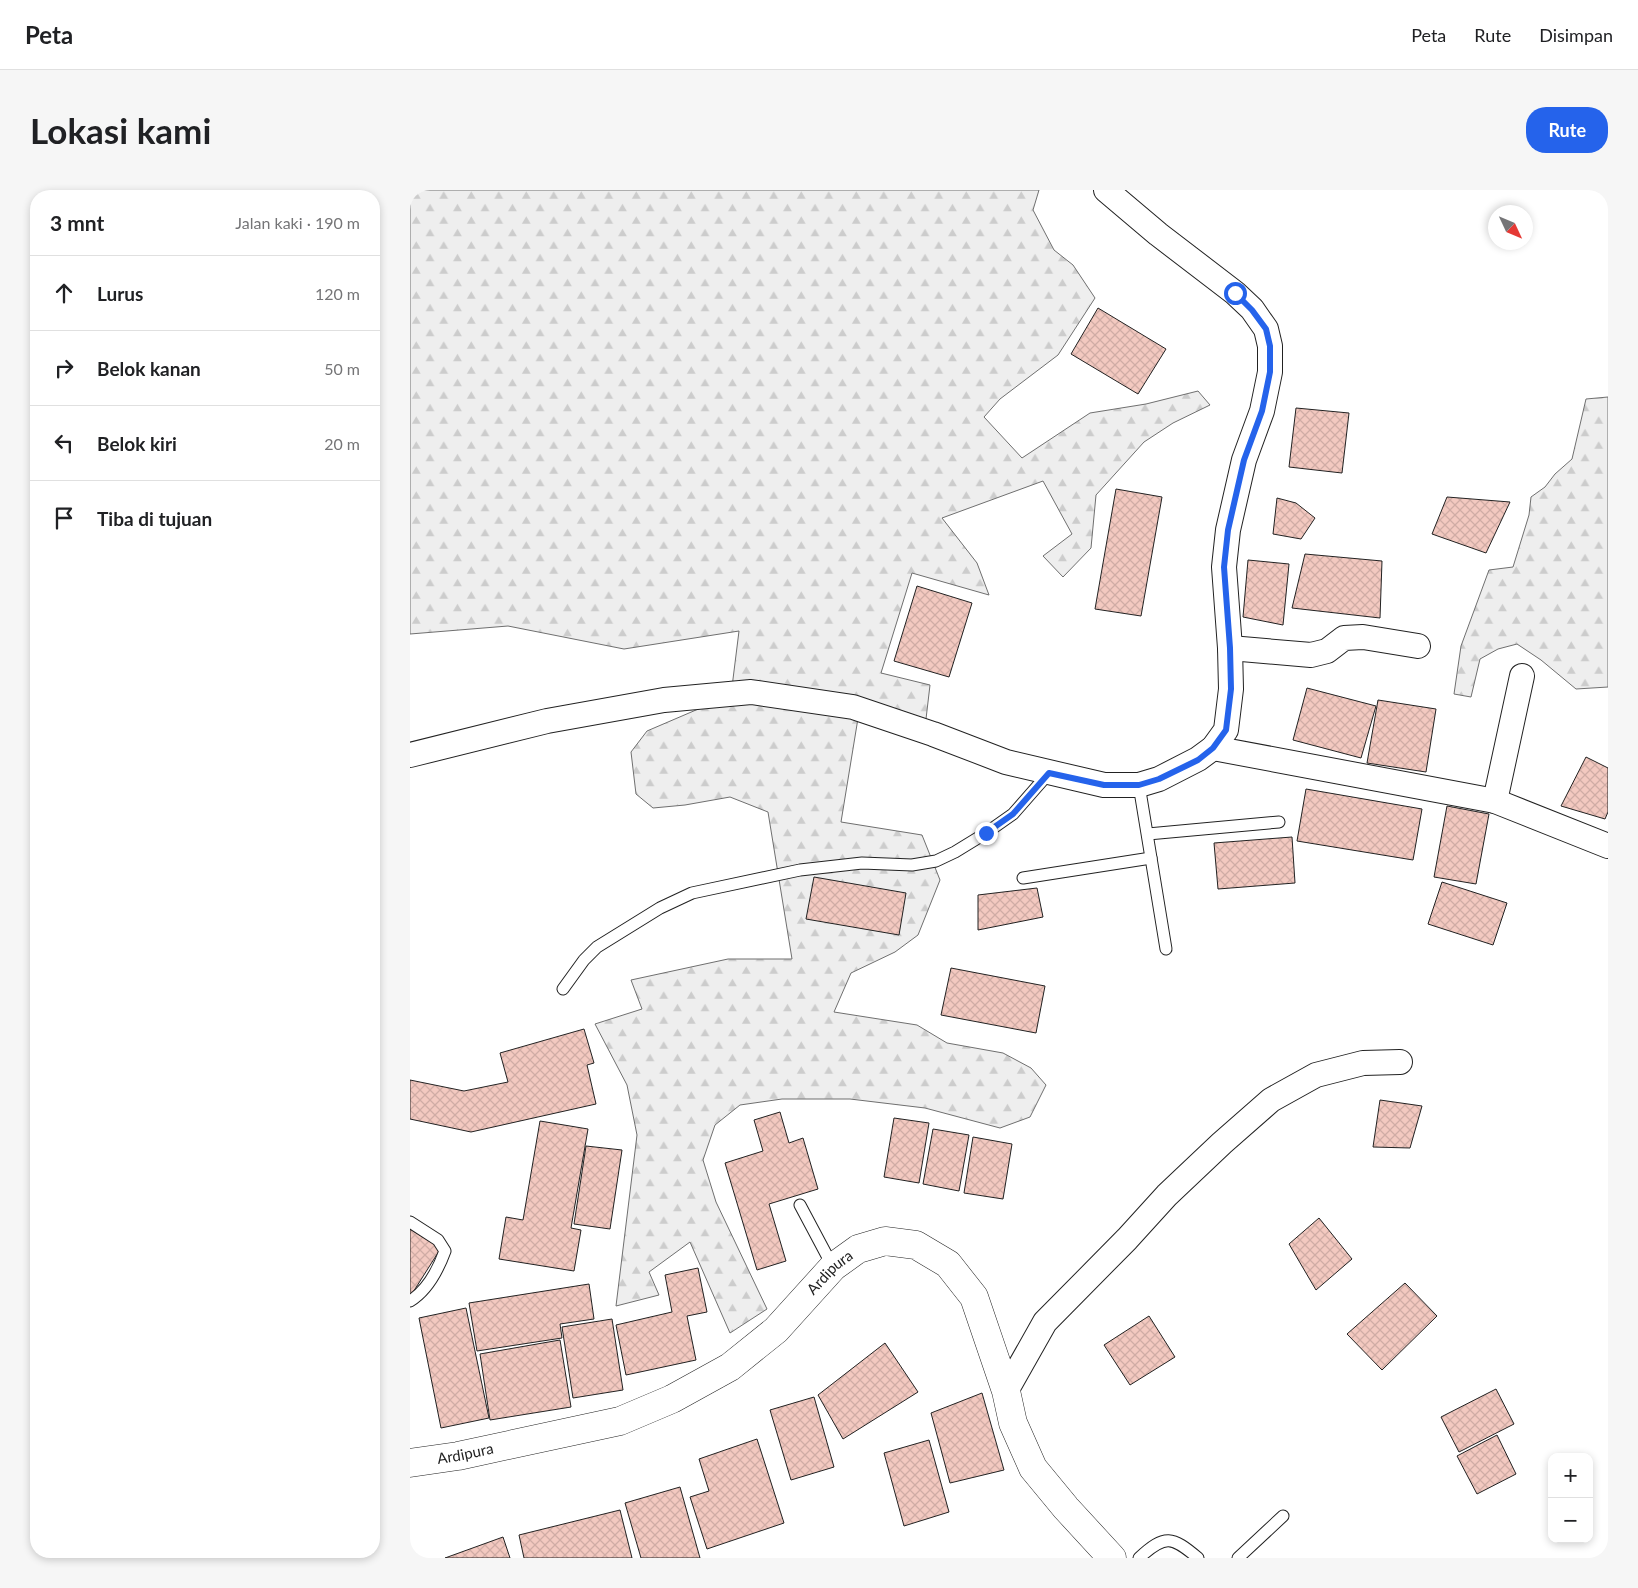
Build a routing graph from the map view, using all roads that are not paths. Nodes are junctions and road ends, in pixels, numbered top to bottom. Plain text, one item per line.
1 (1106, 190) edge
2 (1418, 646) dead end
3 (1230, 648) junction
4 (1522, 676) dead end
5 (1213, 748) junction
6 (410, 755) edge
7 (1049, 773) junction
8 (1139, 785) junction
9 (1495, 801) junction
10 (1279, 822) dead end
11 (1148, 834) junction
12 (1608, 846) edge
13 (1152, 858) junction
14 (1023, 878) dead end
15 (1166, 949) dead end
16 (563, 989) dead end
17 (1400, 1062) dead end
18 (800, 1205) dead end
19 (410, 1222) edge
20 (833, 1267) junction
21 (410, 1301) edge
22 (1006, 1391) junction
23 (410, 1463) edge
24 (1283, 1516) dead end
25 (1112, 1558) edge
26 (1139, 1558) edge
27 (1198, 1558) edge
28 (1238, 1558) edge

1 - 3 street
2 - 3 street
3 - 5 street
4 - 9 street
5 - 8 street
5 - 9 street
6 - 7 street
7 - 8 street
7 - 16 lane
8 - 11 lane
9 - 12 street
10 - 11 lane
11 - 13 lane
13 - 14 lane
13 - 15 lane
17 - 22 street
18 - 20 lane
19 - 21 lane
20 - 22 street, Ardipura
20 - 23 street, Ardipura
22 - 25 street, Ardipura
24 - 28 lane
26 - 27 lane

